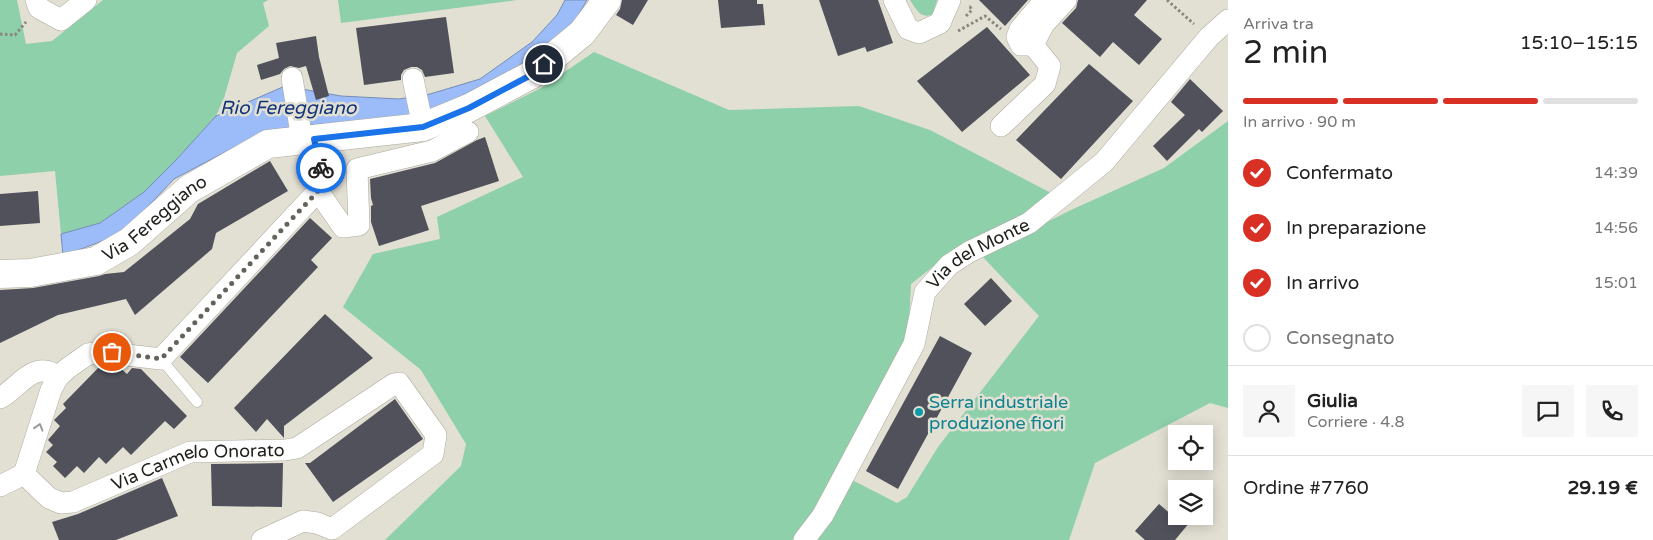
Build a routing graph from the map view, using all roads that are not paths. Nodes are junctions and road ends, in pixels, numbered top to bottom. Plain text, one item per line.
1 (86, 0) edge
2 (607, 0) edge
3 (894, 0) edge
4 (950, 0) edge
5 (1045, 0) edge
6 (1066, 0) edge
7 (38, 4) edge
8 (1228, 20) edge
9 (1025, 41) junction
10 (293, 81) dead end
11 (414, 85) dead end
12 (422, 123) junction
13 (1001, 126) dead end
14 (468, 132) dead end
15 (305, 136) junction
16 (318, 191) junction
17 (0, 274) edge
18 (161, 359) junction
19 (58, 377) junction
20 (0, 398) edge
21 (197, 402) dead end
22 (24, 474) junction
23 (0, 486) edge
24 (336, 534) edge
25 (262, 540) edge
26 (804, 540) edge

1 - 7 street
2 - 12 street, Via Fereggiano
3 - 4 street
5 - 9 street
6 - 9 street
8 - 26 street, Via del Monte
9 - 13 street
10 - 15 street
11 - 12 street
12 - 15 street, Via Fereggiano
14 - 16 street
15 - 16 street
15 - 17 street, Via Fereggiano
16 - 18 street
18 - 19 street
18 - 21 lane
19 - 20 street
22 -> 19 street
22 - 23 street
22 - 24 street, Via Carmelo Onorato
24 - 25 street, Via Carmelo Onorato

